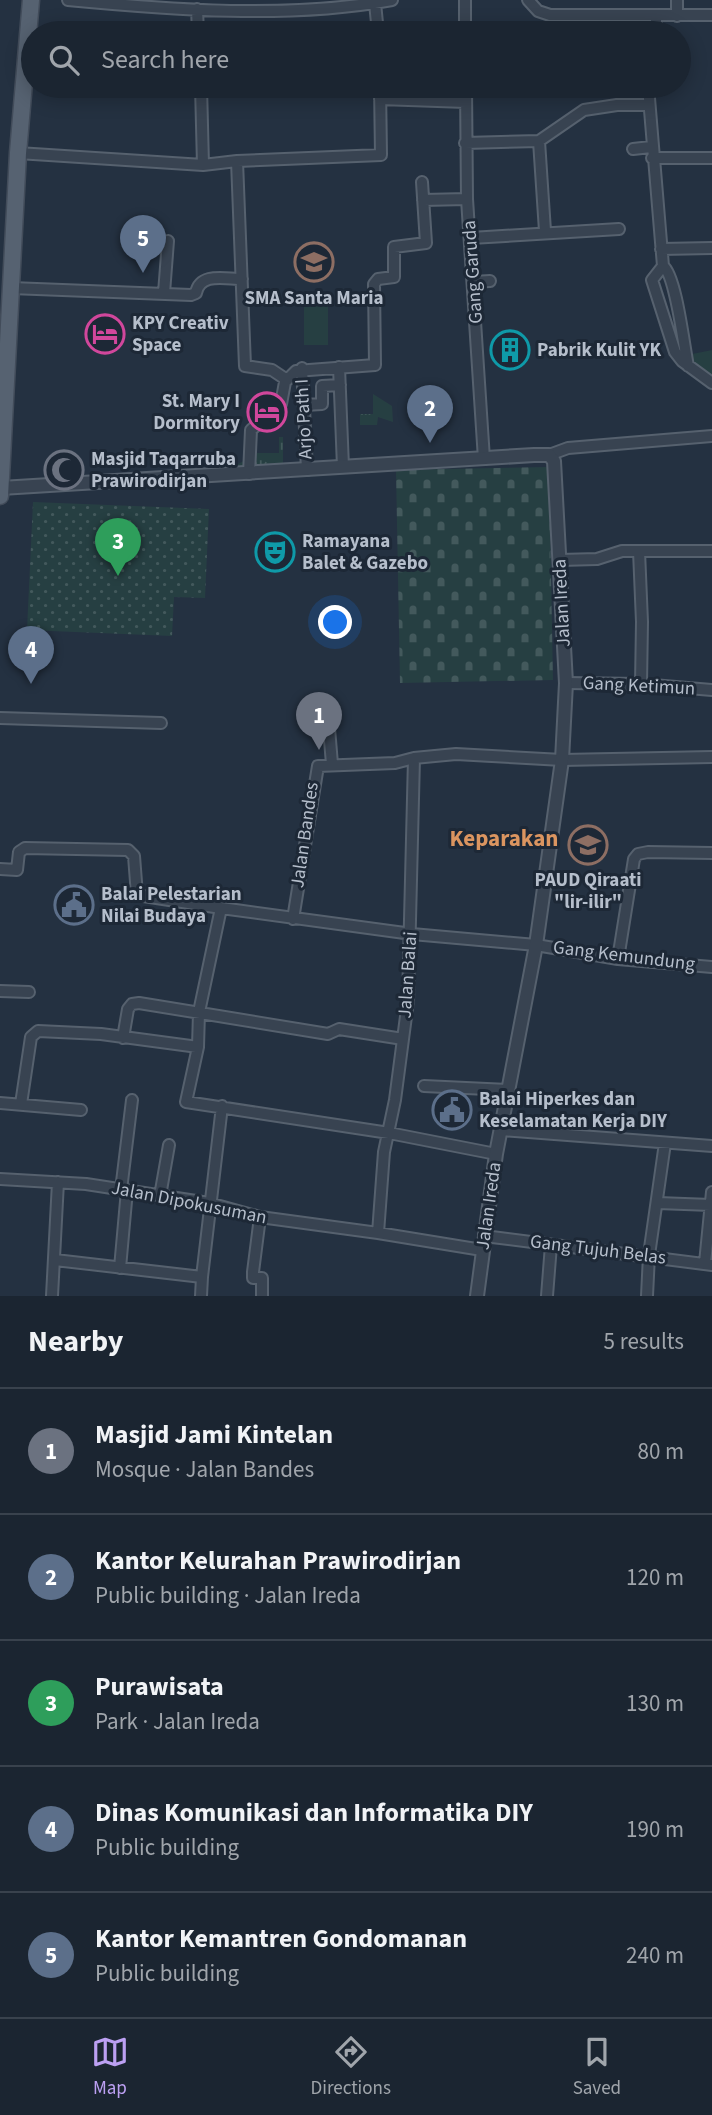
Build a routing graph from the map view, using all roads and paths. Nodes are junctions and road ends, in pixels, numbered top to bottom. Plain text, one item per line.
1 (31, 0) edge
2 (68, 0) edge
3 (391, 0) edge
4 (465, 0) edge
5 (528, 0) edge
6 (677, 0) edge
7 (347, 3) edge
8 (375, 3) junction
9 (201, 6) edge
10 (656, 15) junction
11 (712, 15) edge
12 (677, 16) junction
13 (29, 21) edge
14 (377, 21) edge
15 (465, 21) edge
16 (656, 21) edge
17 (23, 98) edge
18 (201, 98) edge
19 (466, 98) edge
20 (649, 98) edge
21 (380, 99) joint
22 (466, 102) junction
23 (649, 105) junction
24 (539, 141) junction
25 (465, 143) junction
26 (633, 149) dead end
27 (651, 152) junction
28 (18, 153) junction
29 (712, 158) edge
30 (237, 161) junction
31 (203, 164) junction
32 (422, 182) dead end
33 (467, 199) junction
34 (423, 200) junction
35 (619, 229) dead end
36 (545, 231) junction
37 (471, 237) junction
38 (168, 241) dead end
39 (712, 248) edge
40 (661, 249) junction
41 (663, 266) junction
42 (242, 279) junction
43 (490, 281) dead end
44 (473, 282) junction
45 (11, 288) junction
46 (164, 293) junction
47 (688, 366) junction
48 (302, 368) junction
49 (339, 368) junction
50 (287, 380) junction
51 (712, 383) edge
52 (340, 385) junction
53 (304, 405) junction
54 (712, 436) edge
55 (548, 455) junction
56 (484, 459) junction
57 (343, 467) junction
58 (307, 470) junction
59 (250, 474) junction
60 (1, 488) edge
61 (0, 496) edge
62 (639, 551) junction
63 (712, 551) edge
64 (560, 560) junction
65 (566, 682) junction
66 (641, 684) junction
67 (712, 690) edge
68 (0, 718) edge
69 (161, 723) dead end
70 (329, 728) dead end
71 (712, 757) edge
72 (414, 758) junction
73 (562, 760) junction
74 (332, 764) junction
75 (712, 853) edge
76 (0, 869) edge
77 (221, 908) junction
78 (293, 919) junction
79 (412, 934) junction
80 (536, 945) junction
81 (618, 959) junction
82 (712, 967) edge
83 (0, 991) edge
84 (29, 992) dead end
85 (199, 1013) junction
86 (123, 1038) junction
87 (403, 1039) junction
88 (198, 1047) junction
89 (424, 1086) dead end
90 (508, 1090) junction
91 (132, 1100) dead end
92 (0, 1103) edge
93 (21, 1104) junction
94 (222, 1106) junction
95 (81, 1110) dead end
96 (501, 1130) junction
97 (389, 1133) junction
98 (665, 1143) junction
99 (169, 1145) dead end
100 (712, 1146) edge
101 (496, 1154) junction
102 (0, 1178) edge
103 (58, 1182) junction
104 (124, 1190) junction
105 (712, 1192) edge
106 (160, 1196) junction
107 (209, 1203) junction
108 (658, 1203) junction
109 (711, 1205) edge
110 (260, 1217) junction
111 (378, 1233) junction
112 (484, 1236) junction
113 (551, 1244) junction
114 (482, 1250) junction
115 (649, 1255) junction
116 (55, 1260) junction
117 (708, 1264) edge
118 (120, 1268) junction
119 (202, 1277) junction
120 (52, 1296) edge
121 (201, 1296) edge
122 (262, 1296) edge
123 (477, 1296) edge
124 (548, 1296) edge
125 (647, 1296) edge

1 - 13 main road
2 - 9 street
3 - 8 street
4 - 15 street
5 - 10 street
6 - 12 street
7 - 8 street
7 - 9 street
8 - 14 street
10 - 12 street
10 - 16 street
11 - 12 street
17 - 28 main road
18 - 31 street
19 - 22 street, Gang Garuda
20 - 23 street
21 - 22 street
21 - 30 street
22 - 25 street, Gang Garuda
23 - 24 street
23 - 27 street
24 - 25 street
24 - 36 street
25 - 33 street, Gang Garuda
26 - 27 street
27 - 29 street
27 - 40 street
28 - 31 street
28 - 45 main road
30 - 31 street
30 - 42 street
32 - 34 street
33 - 34 street
33 - 37 street, Gang Garuda
34 - 49 street
35 - 36 street
36 - 37 street
37 - 44 street, Gang Garuda
38 - 46 street
39 - 40 street
40 - 41 street
41 - 47 street
41 - 47 street
42 - 46 street
42 - 50 street
43 - 44 street
44 - 56 street, Gang Garuda
45 - 46 street
45 - 60 main road
47 - 51 street
48 - 49 street
48 - 50 street
48 - 53 street, Arjo Path I
49 - 52 street
50 - 59 street
52 - 53 street
52 - 57 street
53 - 58 street, Arjo Path I
54 - 55 street
55 - 56 street
55 - 64 street, Jalan Ireda
56 - 57 street
57 - 58 street
58 - 59 street
59 - 60 street
60 - 61 main road
62 - 63 street
62 - 64 street
62 - 66 street
64 - 65 street, Jalan Ireda
65 - 66 street, Gang Ketimun
65 - 73 street, Jalan Ireda
66 - 67 street, Gang Ketimun
68 - 69 street
70 - 74 street
71 - 73 street
72 - 73 street
72 - 74 street, Jalan Bandes
72 - 79 street, Jalan Balai
73 - 80 street, Jalan Ireda
74 - 78 street, Jalan Bandes
75 - 81 street
76 - 77 street, Gang Kemundung
77 - 78 street, Gang Kemundung
77 - 85 street
78 - 79 street, Gang Kemundung
79 - 80 street, Gang Kemundung
79 - 87 street, Jalan Balai
80 - 81 street, Gang Kemundung
80 - 90 street, Jalan Ireda
81 - 82 street, Gang Kemundung
83 - 84 street
85 - 86 street
85 - 87 street
85 - 88 street
86 - 88 street
86 - 93 street
87 - 97 street, Jalan Balai
88 - 94 street
89 - 90 street
90 - 96 street, Jalan Ireda
91 - 104 street
92 - 93 street
93 - 95 street
94 - 97 street
94 - 107 street
96 - 98 street
96 - 101 street, Jalan Ireda
97 - 101 street
97 - 111 street, Jalan Balai
98 - 100 street
98 - 108 street
99 - 106 street
101 - 112 street, Jalan Ireda
102 - 103 street, Jalan Dipokusuman
103 - 104 street, Jalan Dipokusuman
103 - 116 street
104 - 106 street, Jalan Dipokusuman
104 - 118 street
105 - 109 street
106 - 107 street, Jalan Dipokusuman
107 - 110 street, Jalan Dipokusuman
107 - 119 street
108 - 109 street
108 - 115 street
109 - 117 street
110 - 111 street, Jalan Dipokusuman
110 - 122 street
111 - 114 street
112 - 113 street, Gang Tujuh Belas
112 - 114 street, Jalan Ireda
113 - 115 street, Gang Tujuh Belas
113 - 124 street
114 - 123 street, Jalan Ireda
115 - 117 street, Gang Tujuh Belas
115 - 125 street
116 - 118 street
116 - 120 street
118 - 119 street
119 - 121 street

